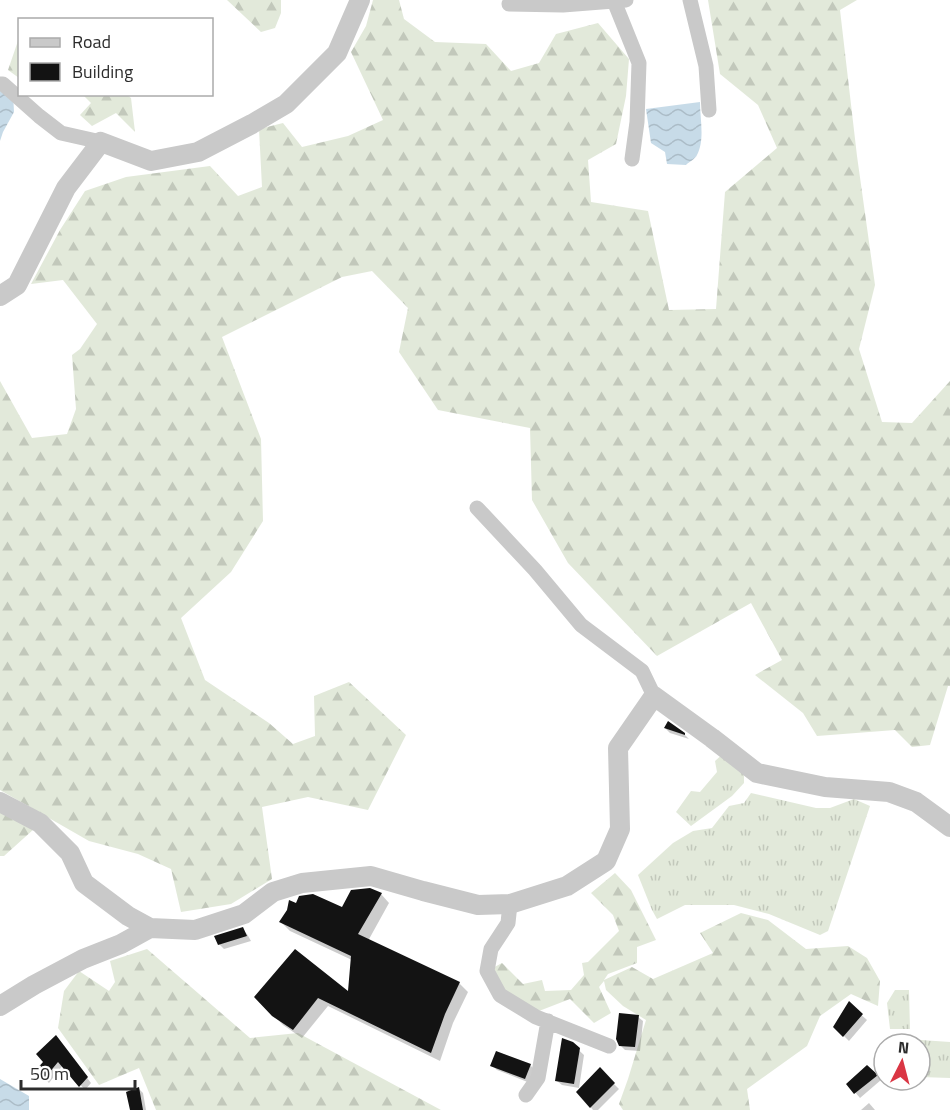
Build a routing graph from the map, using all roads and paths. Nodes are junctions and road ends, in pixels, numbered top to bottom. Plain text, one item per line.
1 (360, 0) edge
2 (690, 0) edge
3 (620, 1) edge
4 (509, 4) dead end
5 (0, 84) edge
6 (709, 110) dead end
7 (101, 142) junction
8 (632, 159) dead end
9 (0, 296) edge
10 (477, 508) dead end
11 (654, 696) junction
12 (0, 802) edge
13 (950, 827) edge
14 (510, 904) junction
15 (150, 928) junction
16 (0, 1006) edge
17 (548, 1021) junction
18 (609, 1046) dead end
19 (526, 1095) dead end

1 - 7 street
2 - 6 street
3 - 4 street
3 - 8 street
5 - 7 street
7 - 9 street
10 - 11 street
11 - 13 street
11 - 14 street
12 - 15 street
14 - 15 street
14 - 17 street
15 - 16 street
17 - 18 street
17 - 19 street

